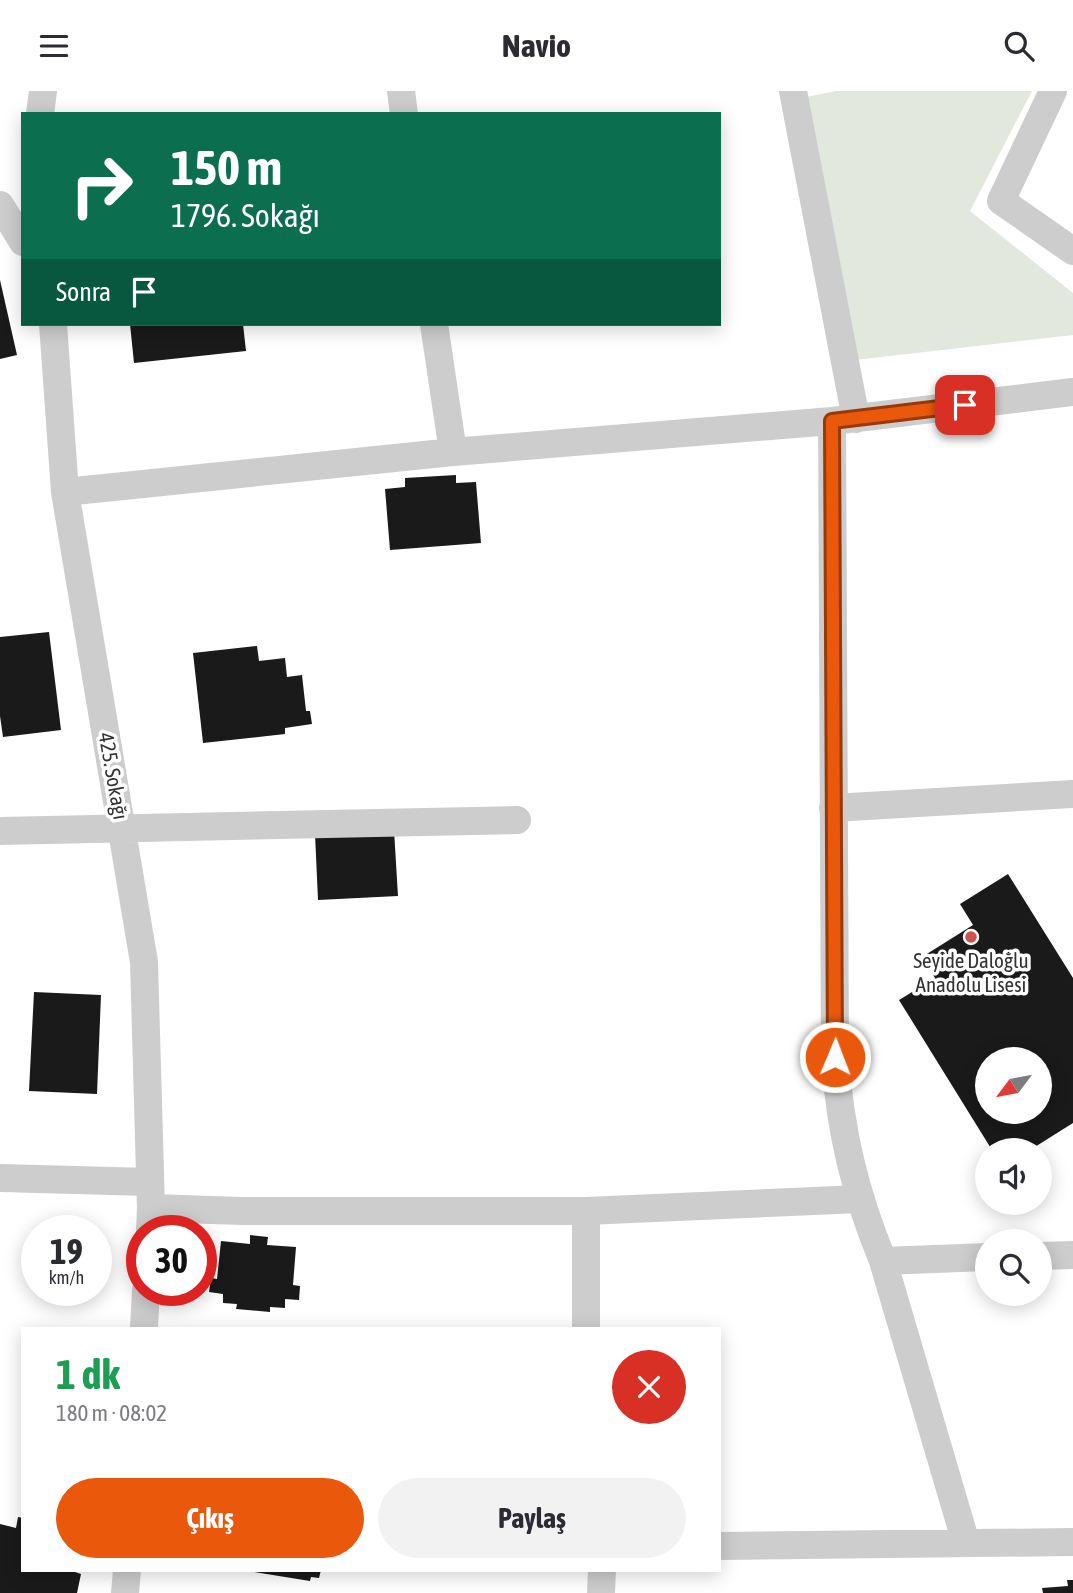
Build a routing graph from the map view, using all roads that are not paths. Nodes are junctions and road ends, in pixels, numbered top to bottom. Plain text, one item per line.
1 (43, 91) edge
2 (401, 91) edge
3 (793, 91) edge
4 (1053, 91) edge
5 (40, 112) edge
6 (404, 112) edge
7 (0, 205) edge
8 (21, 239) edge
9 (1073, 251) edge
10 (53, 326) edge
11 (434, 326) edge
12 (1073, 391) edge
13 (844, 420) junction
14 (453, 452) junction
15 (65, 492) junction
16 (1073, 793) edge
17 (833, 808) junction
18 (517, 820) dead end
19 (122, 829) junction
20 (0, 831) edge
21 (0, 1178) edge
22 (860, 1199) junction
23 (151, 1207) edge
24 (586, 1211) junction
25 (1073, 1255) edge
26 (1052, 1256) edge
27 (975, 1257) edge
28 (883, 1261) junction
29 (145, 1306) edge
30 (144, 1327) edge
31 (586, 1327) edge
32 (1073, 1542) edge
33 (966, 1543) junction
34 (721, 1546) edge
35 (127, 1572) edge
36 (603, 1572) edge
37 (125, 1593) edge
38 (601, 1593) edge

1 - 5 street
2 - 6 street
3 - 13 street
4 - 9 street
7 - 8 street
10 - 15 street, 425. Sokağı
11 - 14 street
12 - 13 street
13 - 14 street
13 - 17 street
14 - 15 street
15 - 19 street, 425. Sokağı
16 - 17 street
17 - 22 street
18 - 19 street
19 - 20 street
19 - 23 street, 425. Sokağı
21 - 23 street
22 - 24 street
22 - 28 street
23 - 24 street
24 - 31 street
25 - 26 street
27 - 28 street
28 - 33 street
29 - 30 street
32 - 33 street
33 - 34 street
35 - 37 street
36 - 38 street

